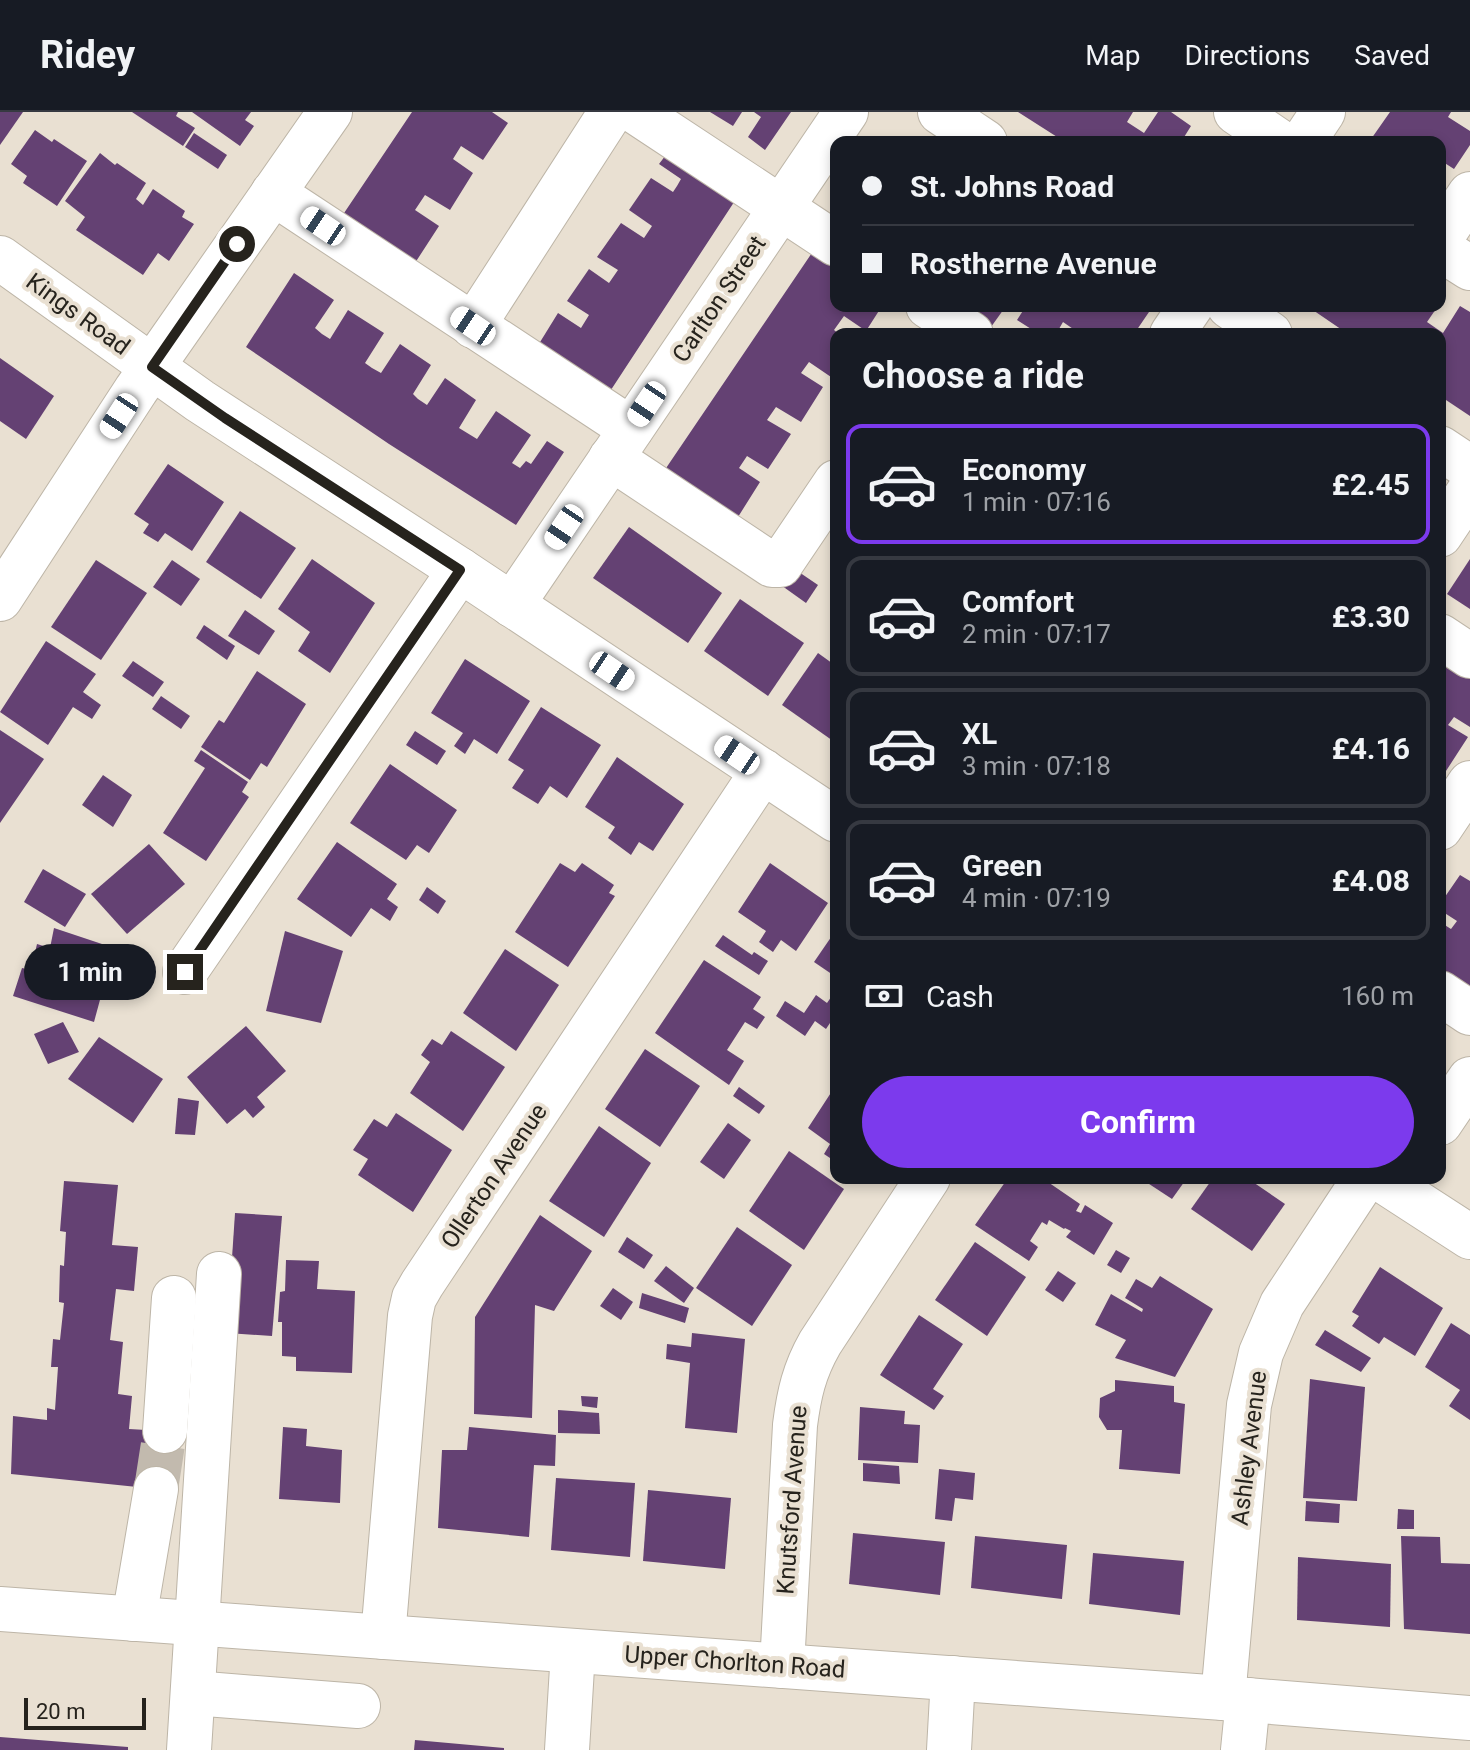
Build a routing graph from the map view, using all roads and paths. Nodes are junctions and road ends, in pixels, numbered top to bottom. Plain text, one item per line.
1 (330, 112) edge
2 (611, 112) edge
3 (636, 112) edge
4 (846, 112) edge
5 (940, 112) edge
6 (1236, 112) edge
7 (1323, 112) edge
8 (976, 136) edge
9 (1271, 136) edge
10 (1307, 136) edge
11 (273, 193) junction
12 (1470, 194) edge
13 (782, 207) junction
14 (1446, 230) edge
15 (830, 240) edge
16 (1446, 253) edge
17 (0, 258) edge
18 (1470, 268) edge
19 (1238, 312) edge
20 (473, 326) junction
21 (1261, 328) edge
22 (152, 367) junction
23 (621, 444) junction
24 (1446, 452) edge
25 (1470, 468) edge
26 (1470, 490) edge
27 (830, 491) edge
28 (1446, 526) edge
29 (460, 570) junction
30 (0, 599) edge
31 (512, 605) junction
32 (1446, 640) edge
33 (1470, 656) edge
34 (763, 771) junction
35 (1470, 783) edge
36 (830, 816) edge
37 (1446, 819) edge
38 (185, 972) dead end
39 (1446, 997) edge
40 (1470, 1013) edge
41 (1470, 1079) edge
42 (1446, 1114) edge
43 (924, 1184) edge
44 (1383, 1184) edge
45 (1390, 1184) edge
46 (1470, 1237) edge
47 (219, 1274) dead end
48 (174, 1298) dead end
49 (165, 1431) tunnel mouth
50 (156, 1489) tunnel mouth
51 (0, 1609) edge
52 (134, 1619) junction
53 (197, 1624) junction
54 (383, 1637) junction
55 (573, 1651) junction
56 (782, 1666) junction
57 (953, 1678) junction
58 (193, 1693) junction
59 (1235, 1699) junction
60 (358, 1706) dead end
61 (1470, 1718) edge
62 (189, 1750) edge
63 (567, 1750) edge
64 (949, 1750) edge
65 (1243, 1750) edge

1 - 11 street
2 - 20 street
3 - 13 street
4 - 13 street, Carlton Street
5 - 8 street
6 - 9 street
7 - 10 street
11 - 20 street
11 - 22 street
12 - 14 street
13 - 15 street
13 - 23 street, Carlton Street
16 - 18 street
17 - 22 street, Kings Road
19 - 21 street
20 - 23 street
22 - 29 street, Kings Road
22 - 30 street
23 - 27 street
23 - 31 street, Carlton Street
24 - 25 street
26 - 28 street
29 - 31 street, Kings Road
29 - 38 street
31 - 34 street, Kings Road
32 - 33 street
34 - 36 street, Kings Road
34 - 54 street, Ollerton Avenue
35 - 37 street
39 - 40 street
41 - 42 street
43 - 56 street, Knutsford Avenue
44 - 59 street, Ashley Avenue
45 - 46 street
47 - 53 street
48 - 49 street
50 - 52 street
51 - 52 street, Upper Chorlton Road
52 - 53 street, Upper Chorlton Road
53 - 54 street, Upper Chorlton Road
53 - 58 street
54 - 55 street, Upper Chorlton Road
55 - 56 street, Upper Chorlton Road
55 - 63 street
56 - 57 street, Upper Chorlton Road
57 - 59 street, Upper Chorlton Road
57 - 64 street
58 - 60 street
58 - 62 street
59 - 61 street, Upper Chorlton Road
59 - 65 street, Ashley Avenue

